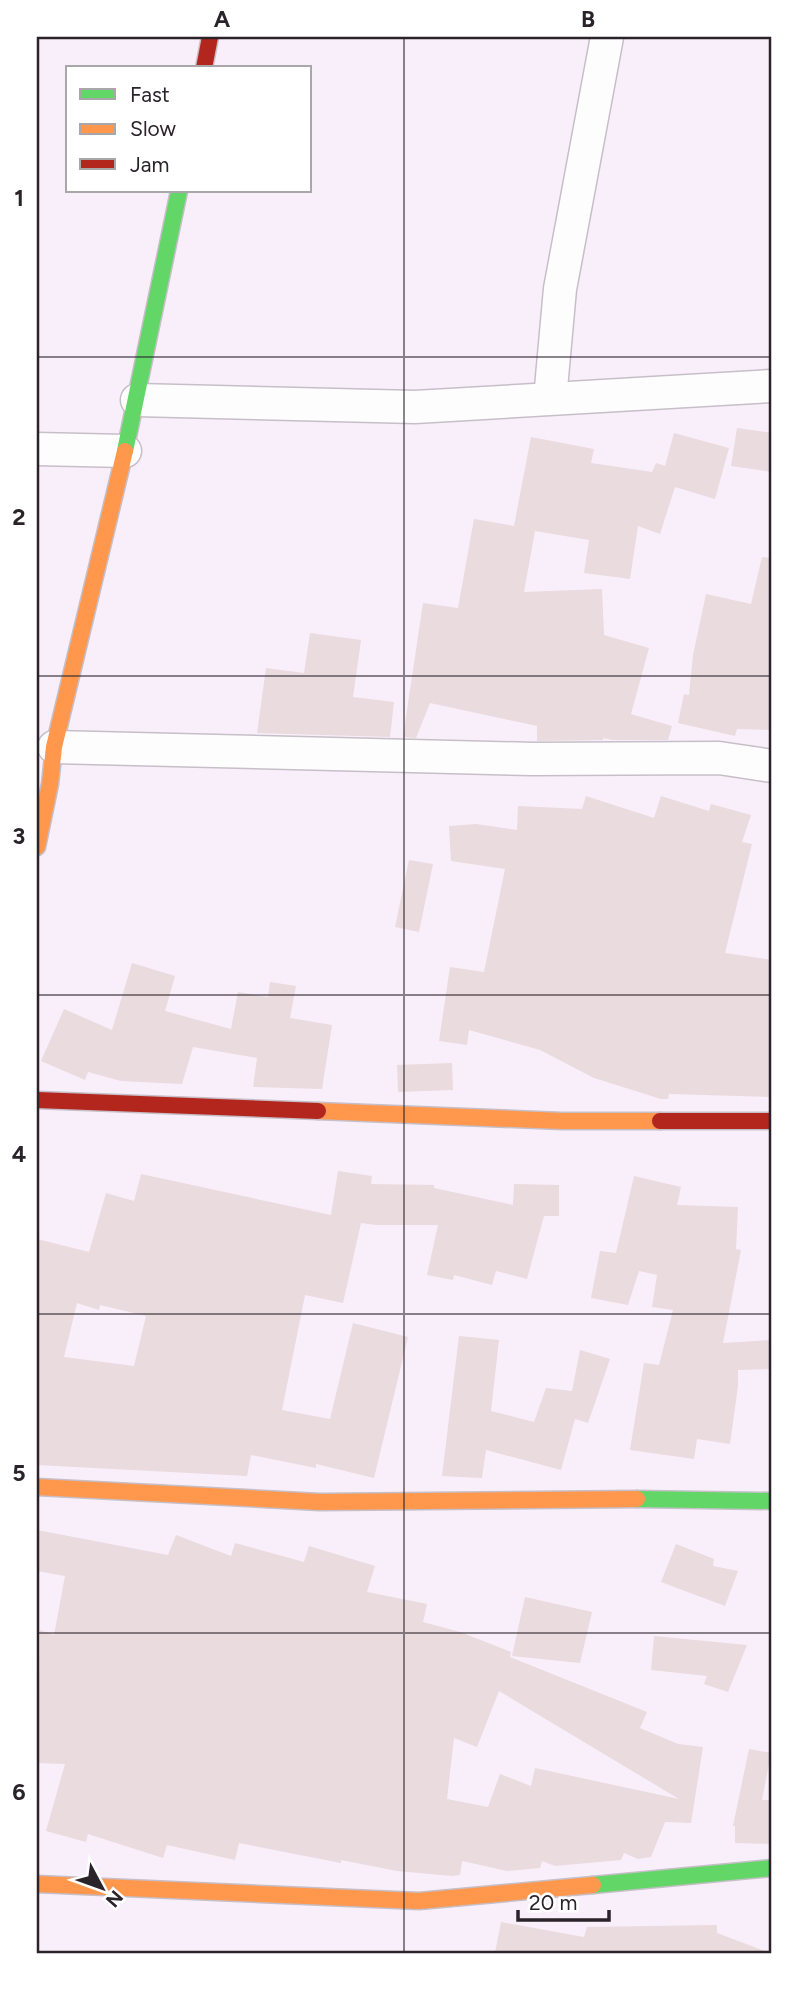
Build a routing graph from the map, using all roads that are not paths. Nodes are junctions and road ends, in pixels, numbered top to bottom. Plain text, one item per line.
1 (210, 37) edge
2 (607, 37) edge
3 (204, 66) edge
4 (179, 192) edge
5 (772, 386) edge
6 (550, 399) junction
7 (137, 400) junction
8 (37, 449) edge
9 (125, 451) junction
10 (54, 747) junction
11 (772, 766) edge
12 (37, 847) edge
13 (37, 1100) edge
14 (772, 1121) edge
15 (37, 1487) edge
16 (772, 1501) edge
17 (772, 1868) edge
18 (37, 1884) edge

1 - 3 street
2 - 6 street
4 - 7 street
5 - 6 street
6 - 7 street
7 - 9 street
8 - 9 street
9 - 10 street
10 - 11 street
10 - 12 street
13 - 14 street
15 - 16 street
17 - 18 street

